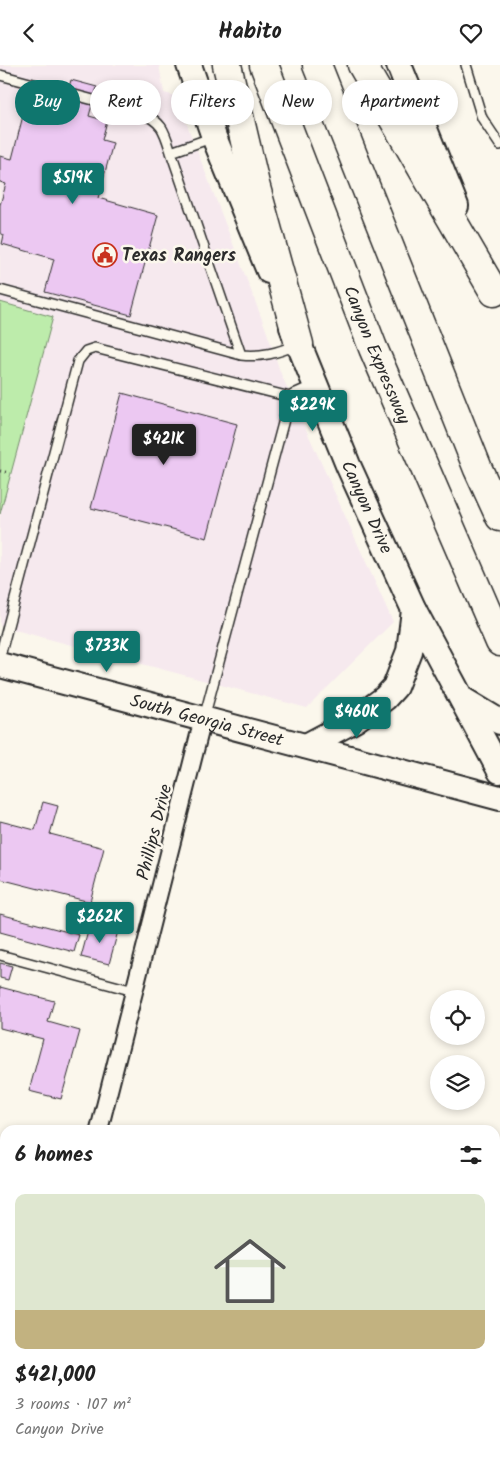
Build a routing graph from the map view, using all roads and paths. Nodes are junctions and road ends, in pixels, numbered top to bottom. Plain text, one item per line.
1 (189, 65) edge
2 (226, 65) edge
3 (264, 65) edge
4 (317, 65) edge
5 (362, 65) edge
6 (399, 65) edge
7 (466, 65) edge
8 (0, 75) edge
9 (214, 137) junction
10 (500, 145) edge
11 (171, 151) junction
12 (0, 290) edge
13 (497, 299) edge
14 (299, 344) junction
15 (241, 355) junction
16 (314, 385) junction
17 (290, 397) junction
18 (0, 471) edge
19 (9, 473) dead end
20 (500, 517) edge
21 (414, 610) junction
22 (500, 642) edge
23 (0, 656) edge
24 (0, 665) edge
25 (460, 698) junction
26 (203, 719) junction
27 (500, 722) edge
28 (306, 746) junction
29 (500, 771) edge
30 (500, 797) edge
31 (0, 955) edge
32 (134, 991) junction
33 (100, 1125) edge

1 - 9 main road, Canyon Drive
2 - 14 highway
3 - 22 highway, Canyon Expressway
4 - 20 highway
5 - 13 highway
6 - 13 main road
7 - 10 lane
8 - 11 lane
9 - 11 lane
9 - 14 main road, Canyon Drive
11 - 15 lane
12 - 15 lane
14 - 15 lane
14 - 16 main road, Canyon Drive
16 - 17 lane
16 - 21 main road, Canyon Drive
17 - 23 lane
17 - 26 lane
18 - 19 path
21 - 25 main road, Canyon Drive
21 - 28 main road
24 - 26 main road, South Georgia Street
25 - 27 main road
25 - 29 main road, Canyon Drive
26 - 28 main road, South Georgia Street
26 - 32 street, Phillips Drive
28 - 30 main road, South Georgia Street
31 - 32 lane
32 - 33 street, Phillips Drive

